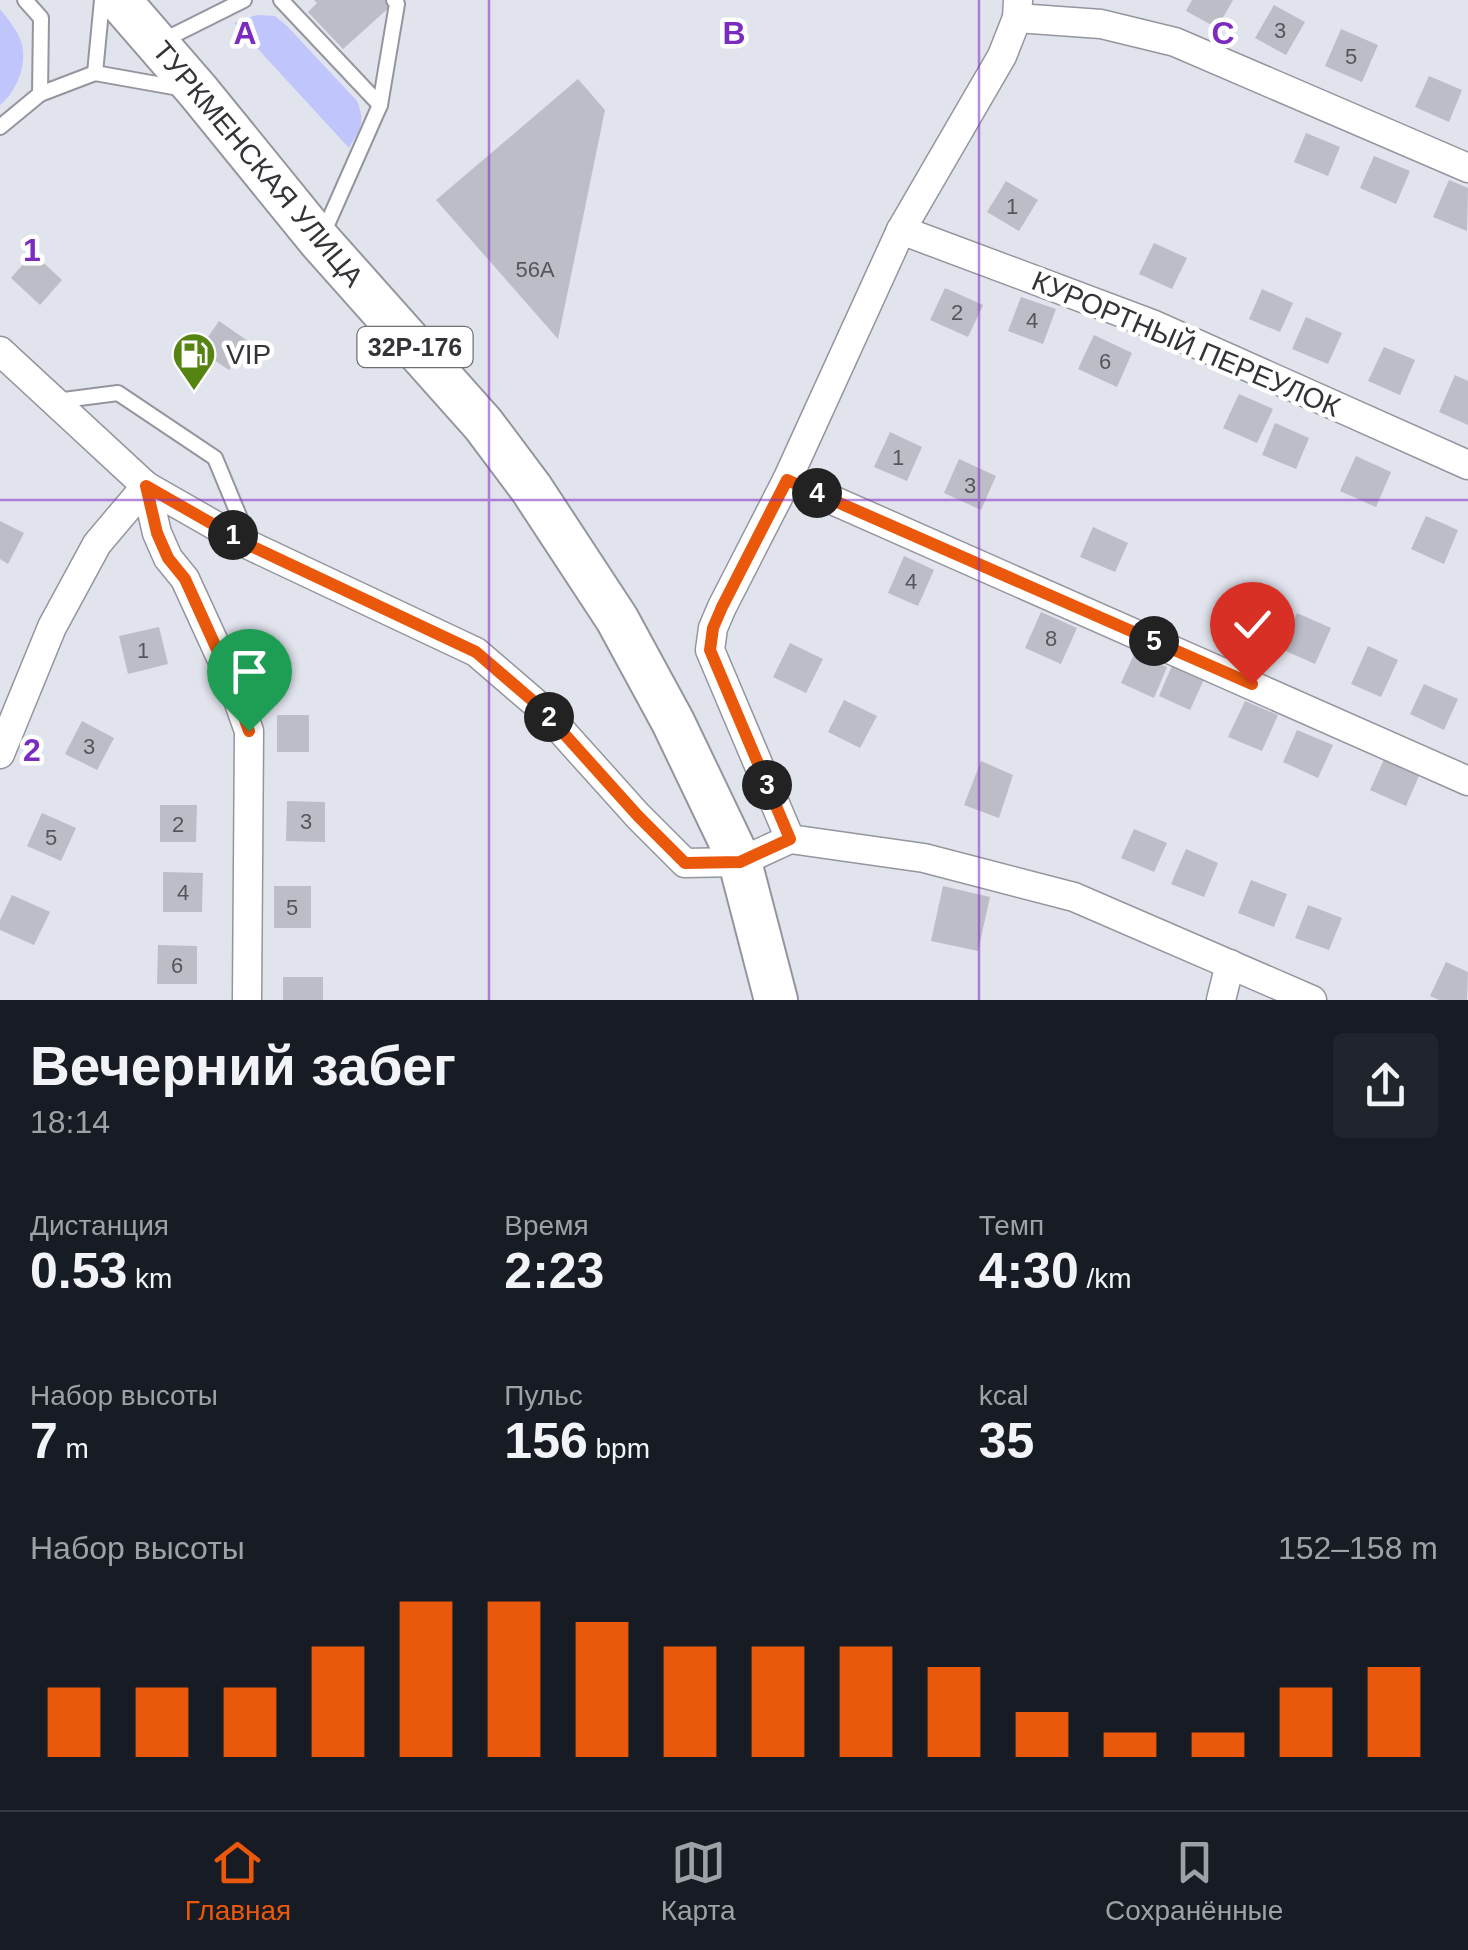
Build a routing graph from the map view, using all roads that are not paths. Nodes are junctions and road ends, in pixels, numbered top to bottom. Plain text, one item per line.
1 (26, 0) edge
2 (102, 0) edge
3 (120, 0) edge
4 (244, 0) edge
5 (394, 0) edge
6 (286, 2) edge
7 (1017, 9) edge
8 (158, 44) junction
9 (95, 74) junction
10 (198, 91) junction
11 (40, 94) junction
12 (380, 104) junction
13 (0, 127) edge
14 (1468, 168) edge
15 (901, 230) junction
16 (320, 241) junction
17 (0, 350) edge
18 (55, 401) junction
19 (1468, 466) edge
20 (787, 480) junction
21 (146, 486) junction
22 (251, 546) junction
23 (3, 740) edge
24 (1468, 781) edge
25 (790, 839) junction
26 (740, 862) junction
27 (1230, 964) junction
28 (246, 1000) edge
29 (776, 1000) edge
30 (1221, 1000) edge
31 (1312, 1000) edge

1 - 11 lane
2 - 9 lane
3 - 8 main road, ТУРКМЕНСКАЯ УЛИЦА / 32Р-176
4 - 8 lane
5 - 12 lane
6 - 12 lane
7 - 14 street
7 - 15 street
8 - 10 main road, ТУРКМЕНСКАЯ УЛИЦА / 32Р-176
9 - 10 lane
9 - 11 lane
10 - 16 main road, ТУРКМЕНСКАЯ УЛИЦА / 32Р-176
11 - 13 lane
12 - 16 lane
15 - 19 street, КУРОРТНЫЙ ПЕРЕУЛОК
15 - 20 street
16 - 26 main road, ТУРКМЕНСКАЯ УЛИЦА / 32Р-176
17 - 18 street
18 - 21 street
18 - 22 lane
20 - 24 street
20 - 25 street
21 - 22 street
21 - 23 street
21 - 28 street
22 - 26 street
25 - 26 street
25 - 27 street
26 - 29 main road, ТУРКМЕНСКАЯ УЛИЦА / 32Р-176
27 - 30 street
27 - 31 street

